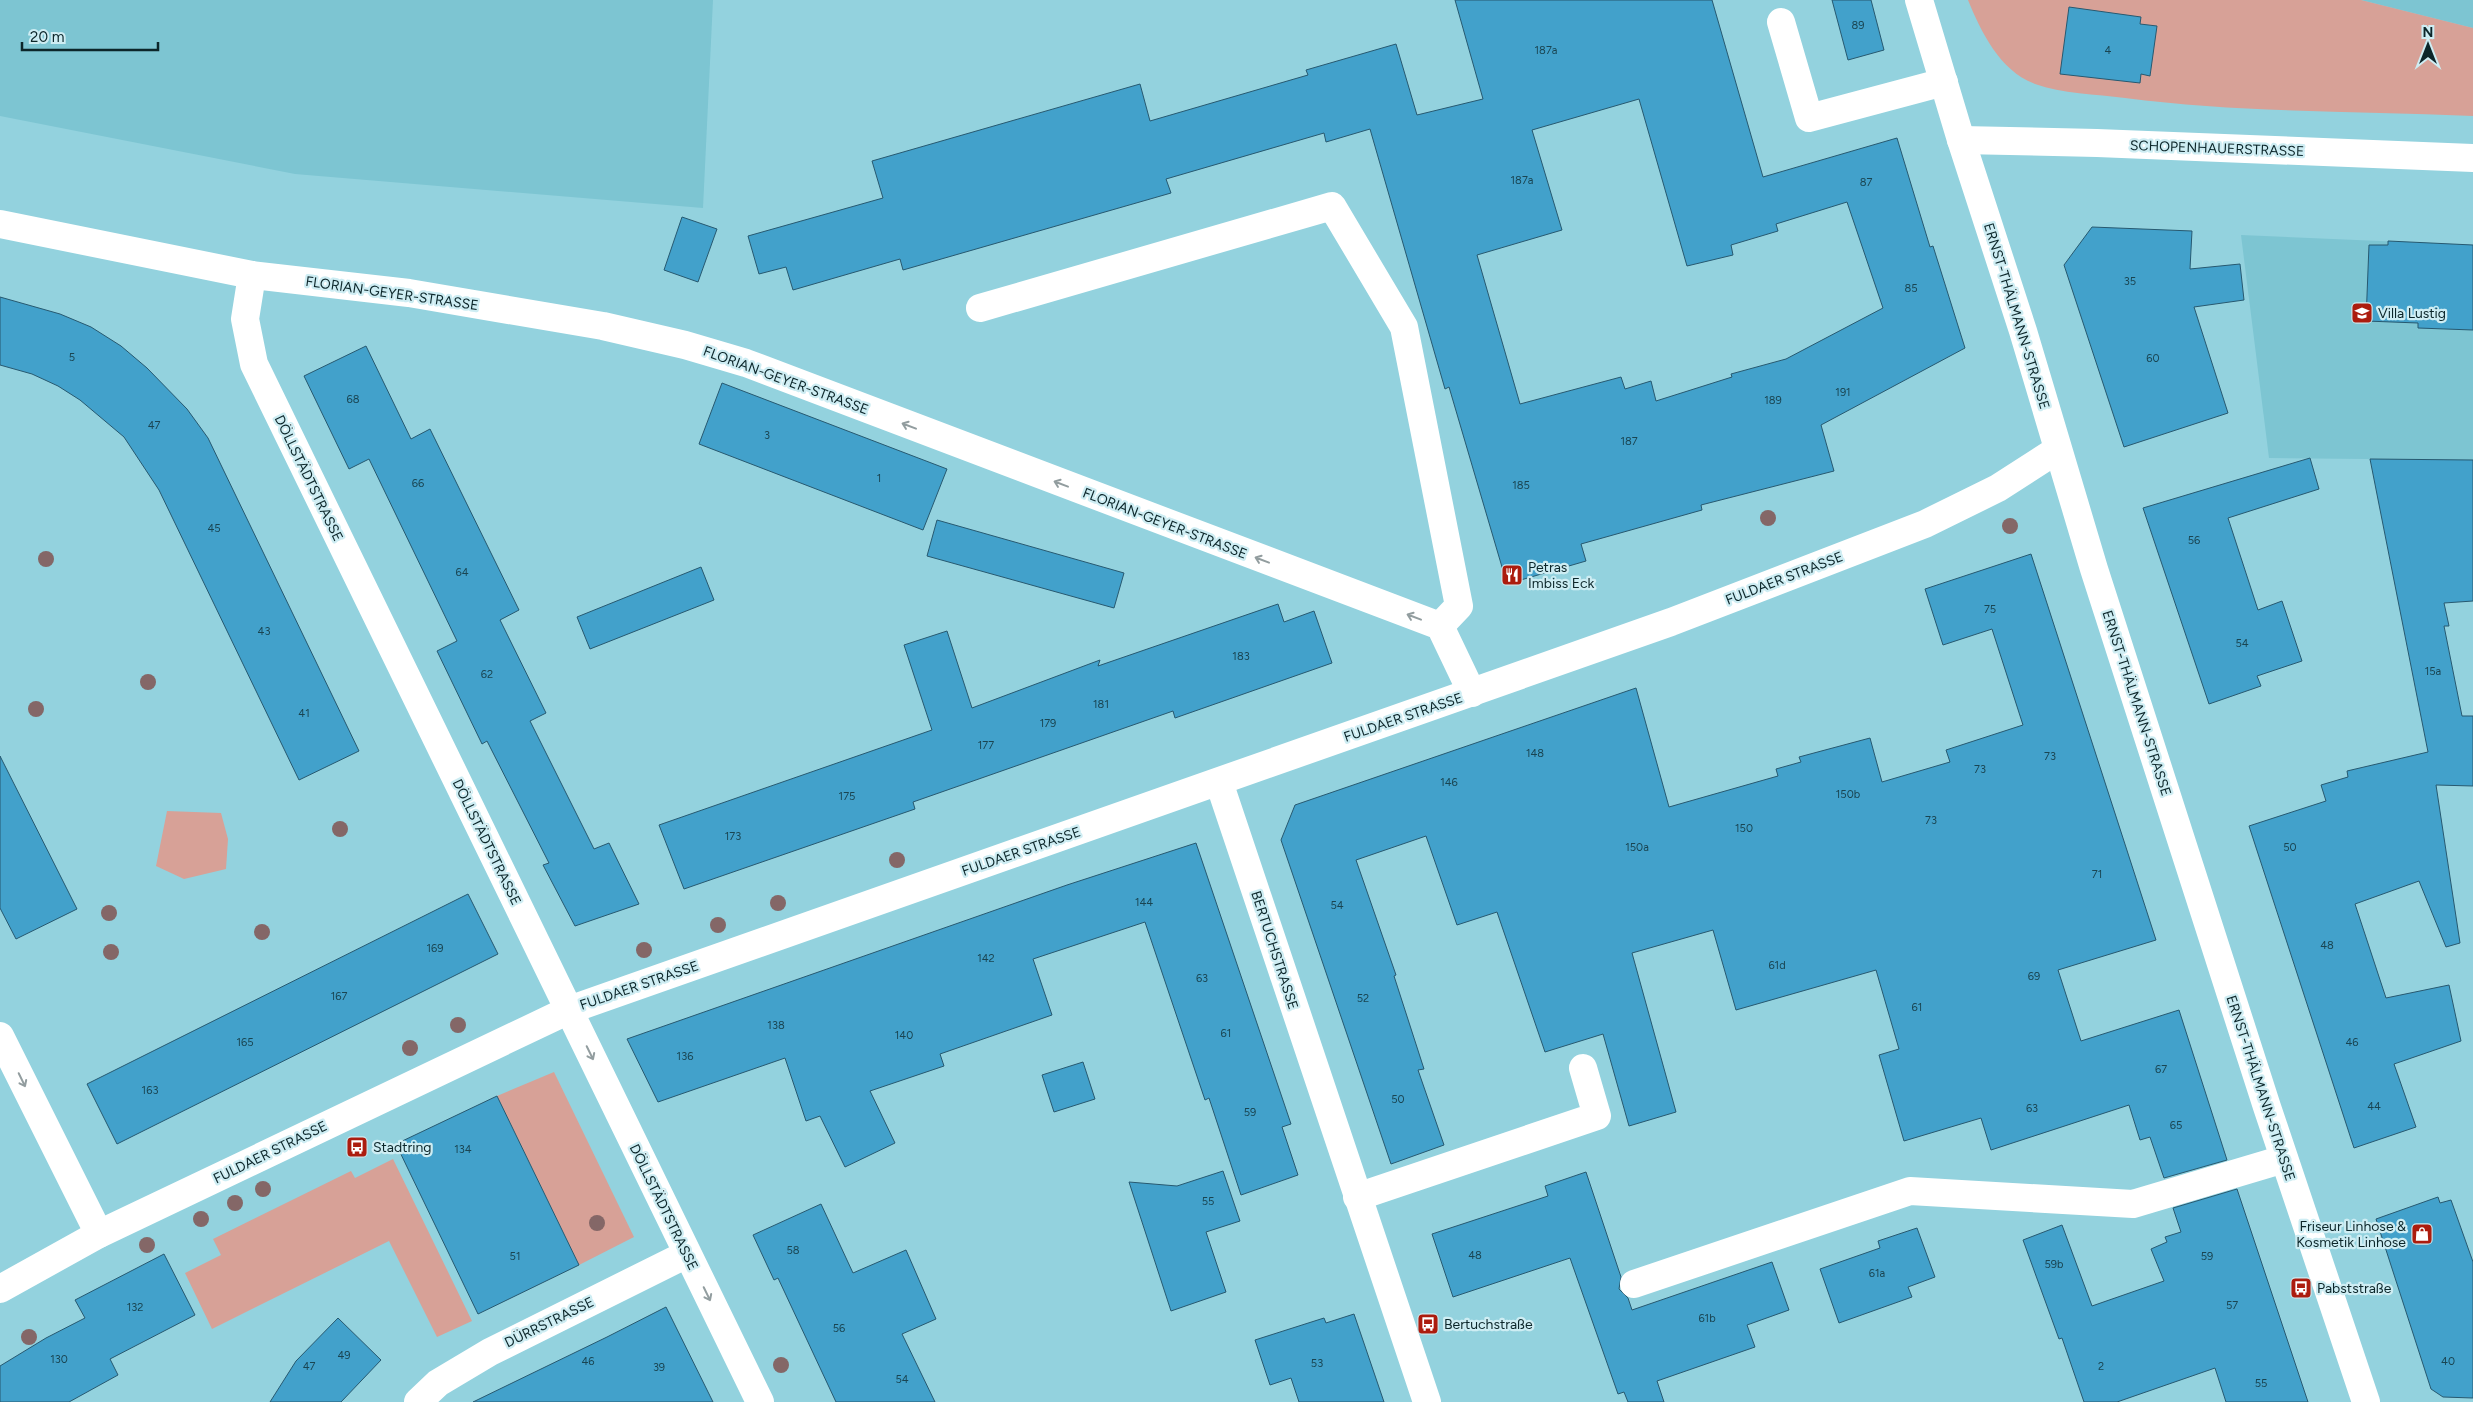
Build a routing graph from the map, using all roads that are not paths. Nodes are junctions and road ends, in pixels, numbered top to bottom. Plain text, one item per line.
1 (1919, 0) edge
2 (1781, 22) dead end
3 (1944, 82) junction
4 (1961, 140) junction
5 (2473, 158) edge
6 (0, 224) edge
7 (252, 275) junction
8 (980, 308) dead end
9 (2057, 450) junction
10 (1440, 626) junction
11 (1472, 693) junction
12 (1219, 782) junction
13 (569, 1010) junction
14 (0, 1036) edge
15 (1583, 1068) dead end
16 (2284, 1159) junction
17 (1357, 1197) junction
18 (99, 1234) junction
19 (686, 1254) junction
20 (1634, 1284) dead end
21 (0, 1289) edge
22 (418, 1402) edge
23 (760, 1402) edge
24 (1427, 1402) edge
25 (2366, 1402) edge

1 - 3 street, ERNST-THÄLMANN-STRASSE
2 - 3 street
3 - 4 street, ERNST-THÄLMANN-STRASSE
4 - 5 street, SCHOPENHAUERSTRASSE
4 - 9 street, ERNST-THÄLMANN-STRASSE
6 - 7 street, FLORIAN-GEYER-STRASSE
10 -> 7 street, FLORIAN-GEYER-STRASSE
7 - 13 street, DÖLLSTÄDTSTRASSE
8 - 10 street
9 - 11 street, FULDAER STRASSE
9 - 16 street, ERNST-THÄLMANN-STRASSE
10 - 11 street
11 - 12 street, FULDAER STRASSE
12 - 13 street, FULDAER STRASSE
12 - 17 street, BERTUCHSTRASSE
13 - 18 street, FULDAER STRASSE
13 -> 19 street, DÖLLSTÄDTSTRASSE
14 -> 18 street
15 - 17 street
16 - 20 street
16 - 25 street, ERNST-THÄLMANN-STRASSE
17 - 24 street, BERTUCHSTRASSE
18 - 21 street, FULDAER STRASSE
19 - 22 street, DÜRRSTRASSE
19 -> 23 street, DÖLLSTÄDTSTRASSE

